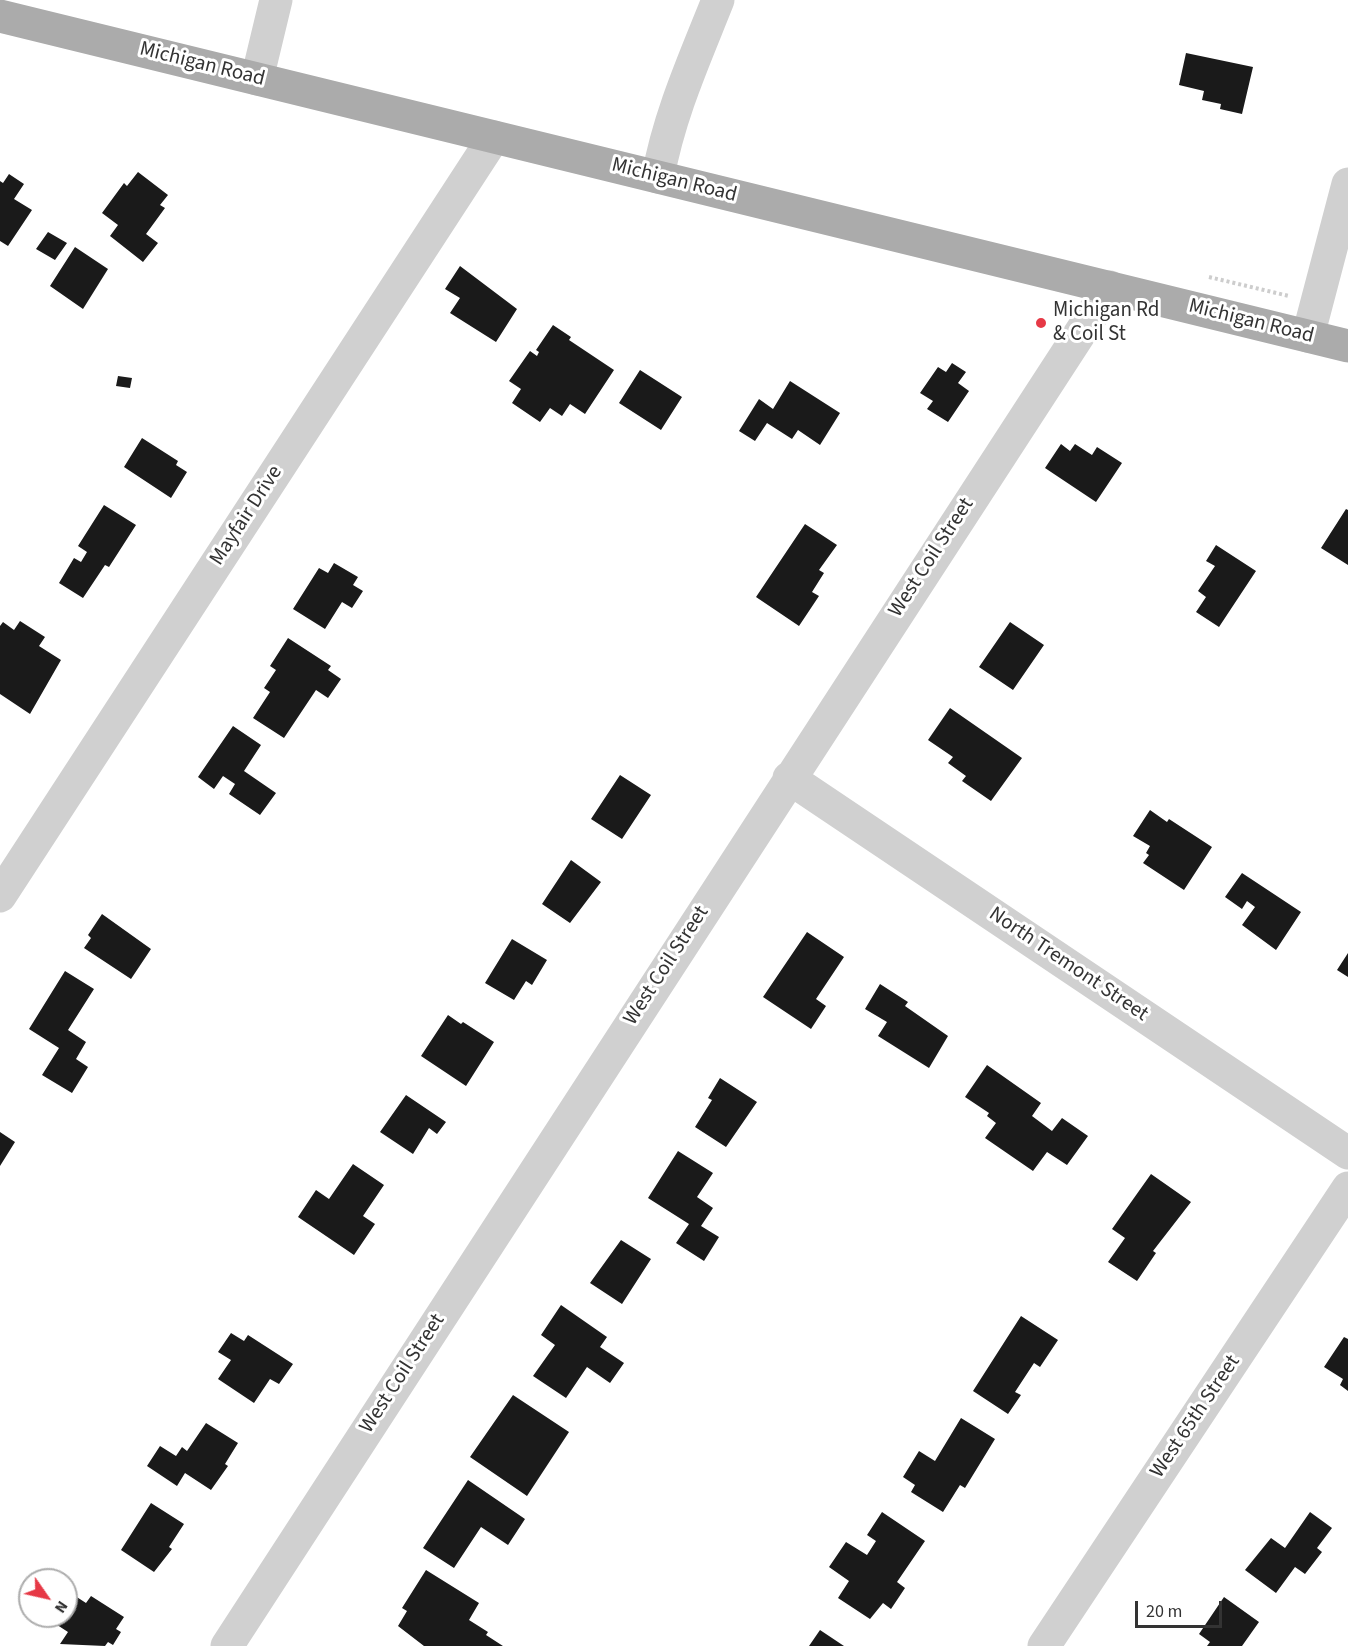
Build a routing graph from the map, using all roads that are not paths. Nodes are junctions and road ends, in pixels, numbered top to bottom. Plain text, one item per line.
1 (276, 0) edge
2 (718, 0) edge
3 (0, 16) edge
4 (257, 79) junction
5 (494, 137) junction
6 (658, 177) junction
7 (1348, 184) edge
8 (1110, 287) junction
9 (1308, 336) junction
10 (1348, 346) edge
11 (789, 778) junction
12 (0, 896) edge
13 (1348, 1153) edge
14 (1348, 1188) edge
15 (227, 1646) edge
16 (1044, 1646) edge

1 - 4 street
2 - 6 street
3 - 4 main road, Michigan Road
4 - 5 main road, Michigan Road
5 - 6 main road, Michigan Road
5 - 12 street, Mayfair Drive
6 - 8 main road, Michigan Road
7 - 9 street
8 - 9 main road, Michigan Road
8 - 11 street, West Coil Street
9 - 10 main road, Michigan Road
11 - 13 street, North Tremont Street
11 - 15 street, West Coil Street
14 - 16 street, West 65th Street

